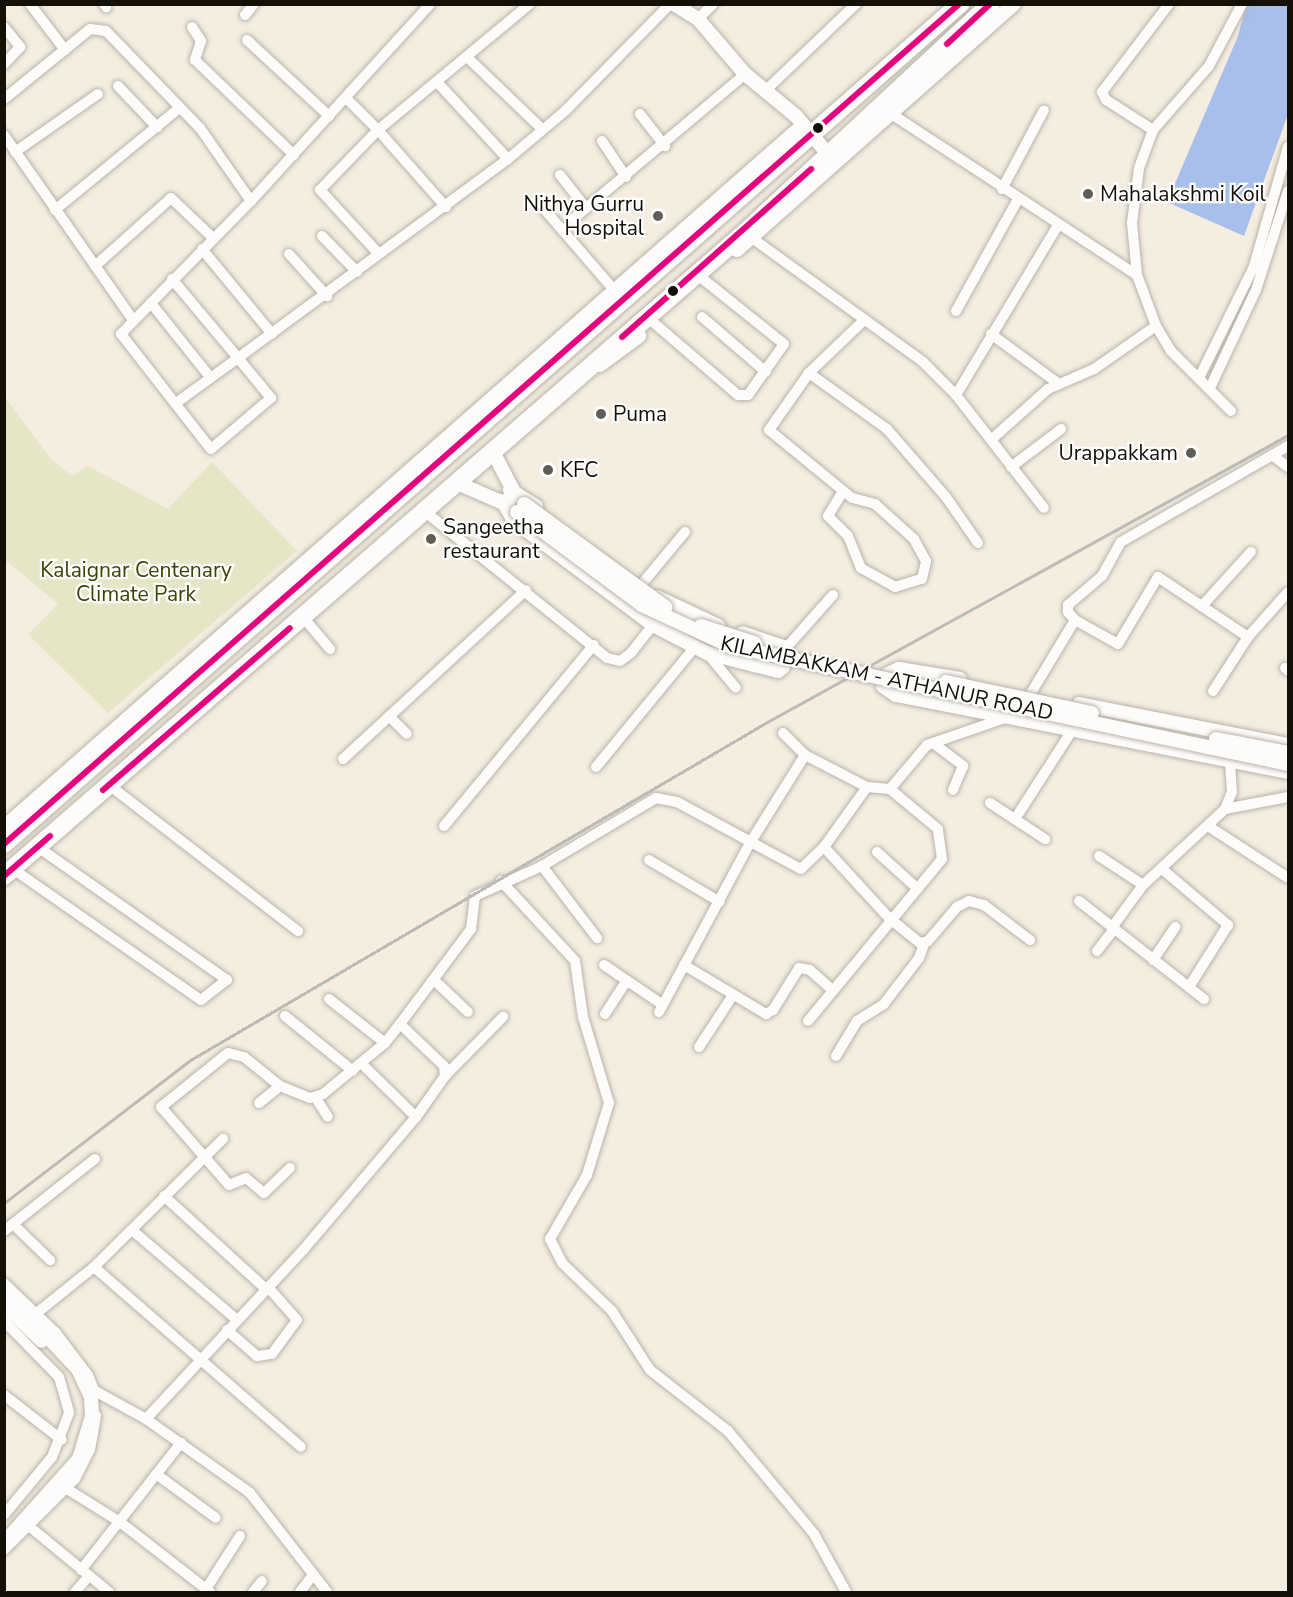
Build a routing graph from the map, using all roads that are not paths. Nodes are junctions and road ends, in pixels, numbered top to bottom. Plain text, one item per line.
1 (30, 4) edge
2 (254, 4) edge
3 (430, 4) edge
4 (530, 4) edge
5 (672, 4) edge
6 (713, 4) edge
7 (856, 4) edge
8 (960, 4) edge
9 (991, 4) edge
10 (1014, 4) edge
11 (1169, 4) edge
12 (1242, 4) edge
13 (245, 15) dead end
14 (698, 19) junction
15 (4, 27) edge
16 (192, 27) dead end
17 (247, 40) dead end
18 (65, 50) junction
19 (469, 58) junction
20 (4, 64) edge
21 (745, 74) junction
22 (438, 84) junction
23 (118, 86) dead end
24 (765, 91) junction
25 (98, 94) dead end
26 (346, 98) junction
27 (4, 99) edge
28 (179, 108) junction
29 (886, 110) junction
30 (1044, 110) dead end
31 (640, 114) dead end
32 (329, 116) junction
33 (157, 127) junction
34 (542, 129) junction
35 (378, 130) junction
36 (1153, 130) junction
37 (807, 131) junction
38 (4, 135) edge
39 (602, 141) dead end
40 (665, 146) junction
41 (1288, 147) edge
42 (15, 152) junction
43 (827, 153) junction
44 (294, 155) junction
45 (508, 159) junction
46 (560, 175) dead end
47 (626, 177) junction
48 (1002, 189) junction
49 (1288, 191) edge
50 (1018, 199) junction
51 (251, 201) junction
52 (446, 207) junction
53 (586, 208) junction
54 (55, 210) junction
55 (545, 210) dead end
56 (573, 219) dead end
57 (1268, 224) junction
58 (1058, 225) junction
59 (1284, 230) edge
60 (322, 236) dead end
61 (752, 238) junction
62 (213, 239) junction
63 (202, 249) junction
64 (378, 253) junction
65 (289, 254) dead end
66 (95, 266) junction
67 (357, 272) junction
68 (1137, 275) junction
69 (172, 279) junction
70 (703, 279) junction
71 (615, 291) junction
72 (327, 296) junction
73 (151, 303) junction
74 (956, 311) dead end
75 (702, 317) dead end
76 (133, 320) junction
77 (864, 320) junction
78 (654, 323) junction
79 (1156, 326) junction
80 (272, 334) junction
81 (991, 334) junction
82 (238, 358) junction
83 (766, 372) junction
84 (809, 373) junction
85 (210, 377) junction
86 (575, 377) junction
87 (1199, 378) junction
88 (1059, 384) junction
89 (1210, 388) junction
90 (956, 395) junction
91 (176, 403) junction
92 (1231, 411) dead end
93 (1061, 429) dead end
94 (992, 439) junction
95 (1288, 446) edge
96 (492, 450) junction
97 (1272, 455) junction
98 (1011, 467) junction
99 (1288, 467) edge
100 (455, 482) junction
101 (843, 491) junction
102 (507, 495) junction
103 (521, 508) junction
104 (1044, 508) dead end
105 (423, 510) junction
106 (685, 532) dead end
107 (978, 543) dead end
108 (1251, 552) dead end
109 (641, 585) junction
110 (526, 590) junction
111 (1288, 592) edge
112 (833, 595) dead end
113 (1202, 606) junction
114 (303, 617) junction
115 (1075, 620) junction
116 (653, 625) junction
117 (1248, 637) junction
118 (594, 645) junction
119 (786, 648) junction
120 (330, 649) dead end
121 (701, 650) junction
122 (736, 687) dead end
123 (1213, 691) dead end
124 (1033, 696) junction
125 (389, 716) junction
126 (1009, 717) junction
127 (1073, 729) junction
128 (407, 734) dead end
129 (783, 734) dead end
130 (933, 743) junction
131 (1288, 745) edge
132 (1288, 753) edge
133 (805, 755) junction
134 (343, 759) dead end
135 (1230, 762) junction
136 (1288, 764) edge
137 (596, 767) dead end
138 (1288, 772) edge
139 (109, 784) junction
140 (867, 787) junction
141 (890, 789) junction
142 (954, 790) dead end
143 (1288, 797) edge
144 (990, 803) dead end
145 (1225, 808) junction
146 (1015, 819) junction
147 (444, 826) dead end
148 (1208, 826) junction
149 (4, 827) edge
150 (1045, 839) dead end
151 (750, 843) junction
152 (4, 844) edge
153 (38, 847) junction
154 (824, 847) junction
155 (877, 852) dead end
156 (1099, 856) dead end
157 (649, 860) dead end
158 (542, 866) junction
159 (1162, 869) junction
160 (9, 872) edge
161 (1288, 878) edge
162 (501, 881) junction
163 (1143, 885) junction
164 (918, 889) junction
165 (1079, 901) dead end
166 (720, 902) junction
167 (889, 918) junction
168 (1175, 927) dead end
169 (1113, 928) junction
170 (298, 931) dead end
171 (597, 938) dead end
172 (1030, 940) dead end
173 (924, 944) junction
174 (1097, 951) dead end
175 (1153, 960) junction
176 (604, 964) dead end
177 (684, 965) junction
178 (627, 980) junction
179 (435, 981) junction
180 (1189, 987) junction
181 (831, 989) junction
182 (733, 995) junction
183 (329, 999) dead end
184 (1204, 999) dead end
185 (468, 1012) dead end
186 (605, 1014) dead end
187 (285, 1016) dead end
188 (503, 1017) dead end
189 (808, 1021) dead end
190 (400, 1024) junction
191 (386, 1043) junction
192 (699, 1047) dead end
193 (836, 1056) dead end
194 (357, 1067) junction
195 (445, 1076) junction
196 (280, 1086) junction
197 (316, 1098) junction
198 (259, 1103) dead end
199 (328, 1117) dead end
200 (416, 1118) junction
201 (223, 1139) dead end
202 (95, 1159) dead end
203 (203, 1159) junction
204 (290, 1168) dead end
205 (164, 1196) junction
206 (9, 1228) edge
207 (132, 1230) junction
208 (50, 1260) dead end
209 (94, 1267) junction
210 (4, 1283) edge
211 (267, 1288) junction
212 (4, 1290) edge
213 (4, 1305) edge
214 (38, 1312) junction
215 (237, 1320) junction
216 (4, 1321) edge
217 (227, 1330) junction
218 (200, 1360) junction
219 (95, 1391) junction
220 (4, 1395) edge
221 (146, 1419) junction
222 (62, 1440) junction
223 (181, 1443) junction
224 (301, 1447) dead end
225 (156, 1474) junction
226 (67, 1489) junction
227 (5, 1514) edge
228 (216, 1518) dead end
229 (120, 1522) junction
230 (30, 1527) junction
231 (4, 1532) edge
232 (240, 1536) dead end
233 (4, 1543) edge
234 (4, 1550) edge
235 (85, 1573) junction
236 (312, 1576) junction
237 (262, 1581) dead end
238 (208, 1591) edge
239 (75, 1593) edge
240 (109, 1593) edge
241 (253, 1593) edge
242 (300, 1593) edge
243 (327, 1593) edge
244 (846, 1593) edge

1 - 18 street
2 - 13 street
3 - 26 street
4 - 19 street
5 - 14 street
5 - 34 street
6 - 14 street
7 - 24 street
8 - 37 highway
9 - 29 highway
10 - 29 street
11 - 36 street
12 - 36 street
14 - 21 street
15 - 20 street
16 - 44 street
17 - 32 street
18 - 27 street
18 - 28 street
19 - 22 street
19 - 34 street
21 - 24 street
21 - 40 street
22 - 35 street
22 - 45 street
23 - 33 street
24 - 37 street
25 - 42 street
26 - 32 street
26 - 35 street
28 - 33 street
28 - 51 street
29 - 43 highway
29 - 48 street
29 - 61 street
30 - 48 street
31 - 40 street
32 - 44 street
33 - 54 street
34 - 45 street
35 - 52 street
35 - 64 street
36 - 68 street
37 - 43 street
37 - 71 street
37 - 152 highway
38 - 42 street
39 - 47 street
40 - 47 street
41 - 57 street
42 - 54 street
43 - 86 highway
44 - 51 street
45 - 52 street
46 - 53 street
47 - 53 street
48 - 50 street
49 - 59 street
50 - 58 street
50 - 74 street
51 - 62 street
52 - 64 street
53 - 56 street
54 - 66 street
55 - 71 street
57 - 59 street
57 - 87 street
58 - 68 street
58 - 81 street
59 - 89 street
60 - 67 street
61 - 70 street
61 - 77 street
62 - 63 street
62 - 66 street
63 - 69 street
63 - 80 street
64 - 67 street
65 - 72 street
66 - 76 street
67 - 72 street
68 - 79 street
69 - 73 street
69 - 82 street
70 - 78 street
70 - 83 street
71 - 149 street
72 - 80 street
73 - 76 street
73 - 85 street
75 - 83 street
76 - 91 street
77 - 84 street
77 - 90 street
78 - 83 street
78 - 86 street
79 - 87 street
79 - 88 street
80 - 82 street
81 - 88 street
81 - 90 street
82 - 85 street
82 - 91 street
84 - 101 street
84 - 107 street
85 - 91 street
86 - 96 highway
87 - 89 street
88 - 94 street
89 - 92 street
90 - 94 street
93 - 98 street
94 - 98 street
95 - 97 street
96 - 100 highway
96 - 102 street, KILAMBAKKAM - ATHANUR ROAD
97 - 99 street
97 - 115 street
98 - 104 street
100 - 102 street, KILAMBAKKAM - ATHANUR ROAD
100 - 105 highway
101 - 101 street
102 - 103 street, KILAMBAKKAM - ATHANUR ROAD
102 - 109 street
102 - 116 street
103 - 132 street, KILAMBAKKAM - ATHANUR ROAD, bridge
103 - 136 street, KILAMBAKKAM - ATHANUR ROAD, bridge
105 - 110 street
105 - 114 highway
106 - 109 street
108 - 113 street
109 - 119 street
110 - 118 street
110 - 125 street
111 - 117 street
112 - 119 street
113 - 115 street
113 - 117 street
114 - 120 street
114 - 139 highway
115 - 124 street
116 - 118 street
116 - 121 street
117 - 123 street
118 - 147 street
119 - 121 street
121 - 122 street
121 - 137 street
124 - 126 street
124 - 126 street
124 - 131 street
125 - 128 street
125 - 134 street
126 - 127 street
126 - 130 street
127 - 135 street
127 - 146 street
129 - 133 street
130 - 141 street
130 - 142 street
133 - 140 street
133 - 151 street
135 - 138 street
135 - 145 street
139 - 153 highway
139 - 170 street
140 - 141 street
140 - 154 street
141 - 164 street
143 - 145 street
144 - 146 street
145 - 148 street
146 - 150 street
148 - 159 street
148 - 161 street
151 - 154 street
151 - 158 street
151 - 166 street
153 - 160 highway
153 - 160 street
154 - 167 street
155 - 164 street
156 - 163 street
157 - 166 street
158 - 162 street
158 - 171 street
159 - 163 street
159 - 180 street
162 - 179 street
162 - 244 street
163 - 169 street
164 - 167 street
165 - 169 street
166 - 177 street
167 - 173 street
167 - 181 street
168 - 175 street
169 - 174 street
169 - 175 street
172 - 173 street
173 - 193 street
175 - 180 street
176 - 178 street
177 - 178 street
177 - 182 street
178 - 186 street
179 - 185 street
179 - 190 street
180 - 184 street
181 - 182 street
181 - 189 street
182 - 192 street
183 - 191 street
187 - 194 street
188 - 195 street
190 - 191 street
190 - 195 street
191 - 194 street
194 - 197 street
194 - 200 street
195 - 200 street
196 - 197 street
196 - 198 street
196 - 203 street
197 - 199 street
200 - 211 street
201 - 203 street
202 - 206 street
203 - 204 street
203 - 205 street
205 - 207 street
205 - 211 street
206 - 208 street
207 - 209 street
207 - 215 street
209 - 214 street
209 - 218 street
210 - 214 street
211 - 215 street
211 - 217 street
212 - 233 street
213 - 231 street
214 - 219 street
215 - 217 street
216 - 222 street
217 - 218 street
218 - 221 street
218 - 224 street
219 - 221 street
219 - 226 street
220 - 222 street
221 - 223 street
222 - 227 street
223 - 225 street
223 - 236 street
225 - 228 street
225 - 229 street
226 - 229 street
226 - 230 street
229 - 235 street
229 - 238 street
230 - 234 street
230 - 235 street
232 - 238 street
235 - 239 street
235 - 240 street
236 - 242 street
236 - 243 street
237 - 241 street

